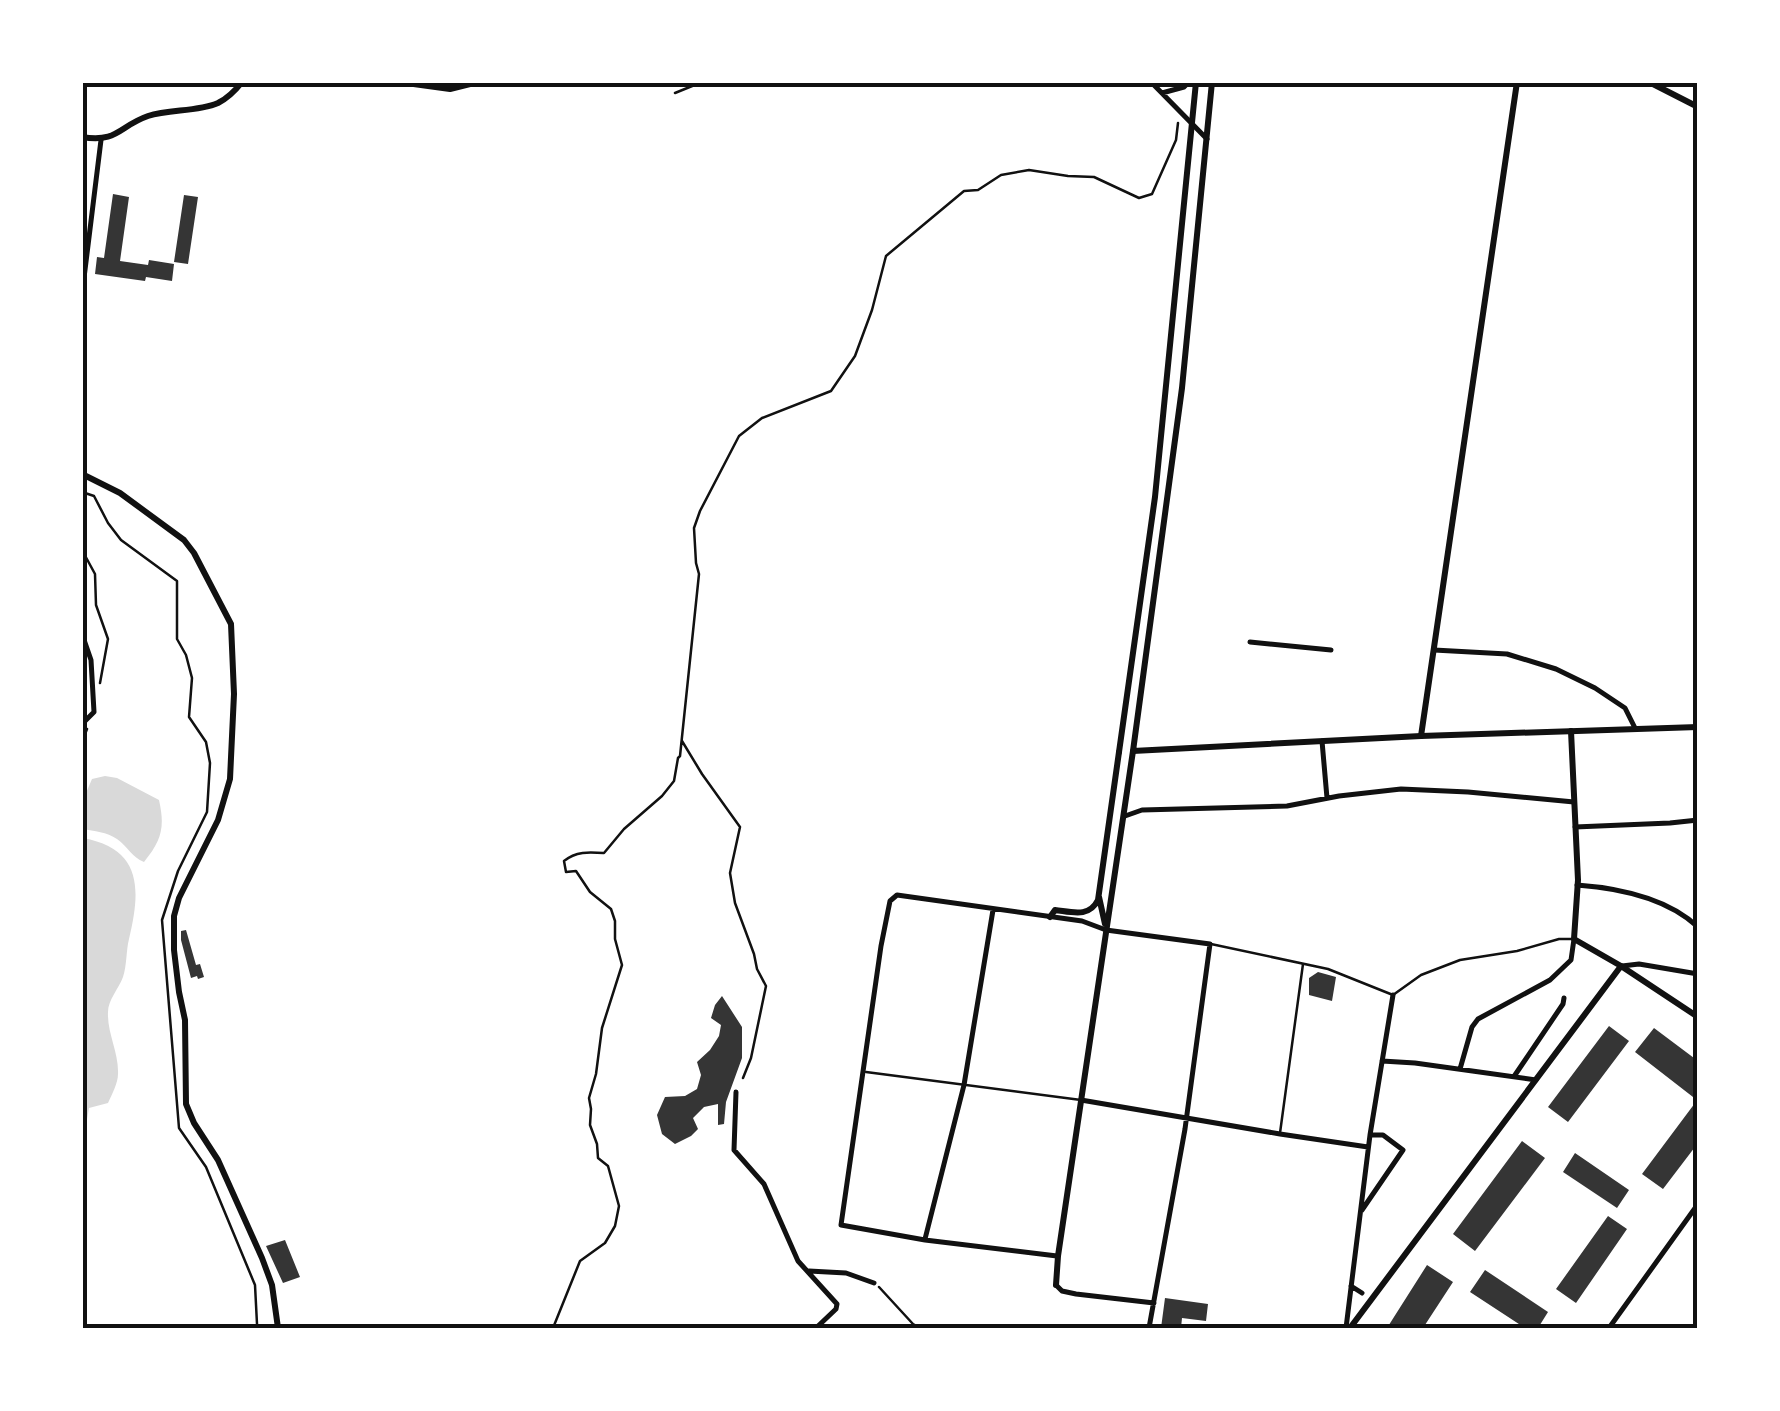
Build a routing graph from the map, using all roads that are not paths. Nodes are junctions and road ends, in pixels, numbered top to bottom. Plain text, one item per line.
1 (242, 82) edge
2 (399, 82) edge
3 (478, 82) edge
4 (702, 82) edge
5 (1151, 82) edge
6 (1193, 82) edge
7 (1212, 82) edge
8 (1517, 82) edge
9 (1650, 82) edge
10 (675, 93) dead end
11 (1162, 93) junction
12 (1698, 108) edge
13 (1192, 124) junction
14 (82, 137) edge
15 (101, 140) junction
16 (1207, 140) junction
17 (84, 278) edge
18 (82, 474) edge
19 (82, 634) edge
20 (1250, 642) dead end
21 (1332, 650) dead end
22 (1434, 650) junction
23 (82, 724) edge
24 (1698, 727) edge
25 (1636, 729) junction
26 (1572, 731) junction
27 (1421, 736) junction
28 (1322, 741) junction
29 (1133, 751) junction
30 (1327, 798) junction
31 (1574, 802) junction
32 (1124, 816) junction
33 (1698, 820) edge
34 (1576, 827) junction
35 (1578, 885) junction
36 (1099, 895) junction
37 (993, 910) junction
38 (1050, 917) junction
39 (1698, 927) edge
40 (1106, 930) junction
41 (1574, 939) junction
42 (1210, 944) junction
43 (1303, 964) junction
44 (1622, 966) junction
45 (1698, 974) edge
46 (1393, 996) junction
47 (1564, 998) dead end
48 (1698, 1016) edge
49 (1382, 1062) junction
50 (1460, 1069) junction
51 (864, 1072) junction
52 (1514, 1076) junction
53 (1536, 1080) junction
54 (964, 1085) junction
55 (736, 1092) dead end
56 (1081, 1100) junction
57 (1186, 1118) junction
58 (1280, 1134) junction
59 (1370, 1135) junction
60 (1368, 1146) junction
61 (1363, 1188) junction
62 (1372, 1194) junction
63 (1698, 1204) edge
64 (1360, 1212) junction
65 (925, 1240) junction
66 (1058, 1256) junction
67 (807, 1271) junction
68 (871, 1282) road end
69 (1056, 1285) joint
70 (1351, 1286) junction
71 (1362, 1293) dead end
72 (1154, 1302) junction
73 (278, 1328) edge
74 (816, 1328) edge
75 (1149, 1328) edge
76 (1348, 1328) edge
77 (1609, 1328) edge

1 - 15 street
2 - 3 street
4 - 10 lane
5 - 11 street
6 - 11 street
6 - 13 street
7 - 16 street
8 - 22 street
9 - 12 street
11 - 13 street
13 - 16 street
13 - 36 street
14 - 15 street
15 - 17 street
16 - 29 street
18 - 73 street
19 - 23 street
20 - 21 street
22 - 25 street
22 - 27 street
24 - 25 street
25 - 26 street
26 - 27 street
26 - 31 street
27 - 28 street
28 - 29 street
28 - 30 street
29 - 32 street
30 - 31 street
30 - 32 street
31 - 34 street
32 - 40 street
33 - 34 street
34 - 35 street
35 - 39 street
35 - 41 street
36 - 38 street
36 - 40 street
37 - 38 street
37 - 51 street
37 - 54 street
38 - 40 street
40 - 42 street
40 - 56 street
41 - 44 street
41 - 46 lane
41 - 50 street
42 - 43 lane
42 - 57 street
43 - 46 lane
43 - 58 lane
44 - 45 street
44 - 48 street
44 - 53 street
46 - 49 street
47 - 52 street
49 - 50 street
49 - 59 street
50 - 52 street
51 - 54 lane
51 - 65 street
52 - 53 street
53 - 76 street
54 - 56 lane
54 - 65 street
55 - 67 street
56 - 57 street
56 - 66 street
57 - 58 street
57 - 72 street
58 - 60 street
59 - 60 street
59 - 62 street
60 - 61 street
61 - 62 street
61 - 64 street
62 - 64 street
63 - 77 street
64 - 70 street
65 - 66 street
66 - 69 street
67 - 68 street
67 - 74 street
69 - 72 street
70 - 71 street
70 - 76 street
72 - 75 street

